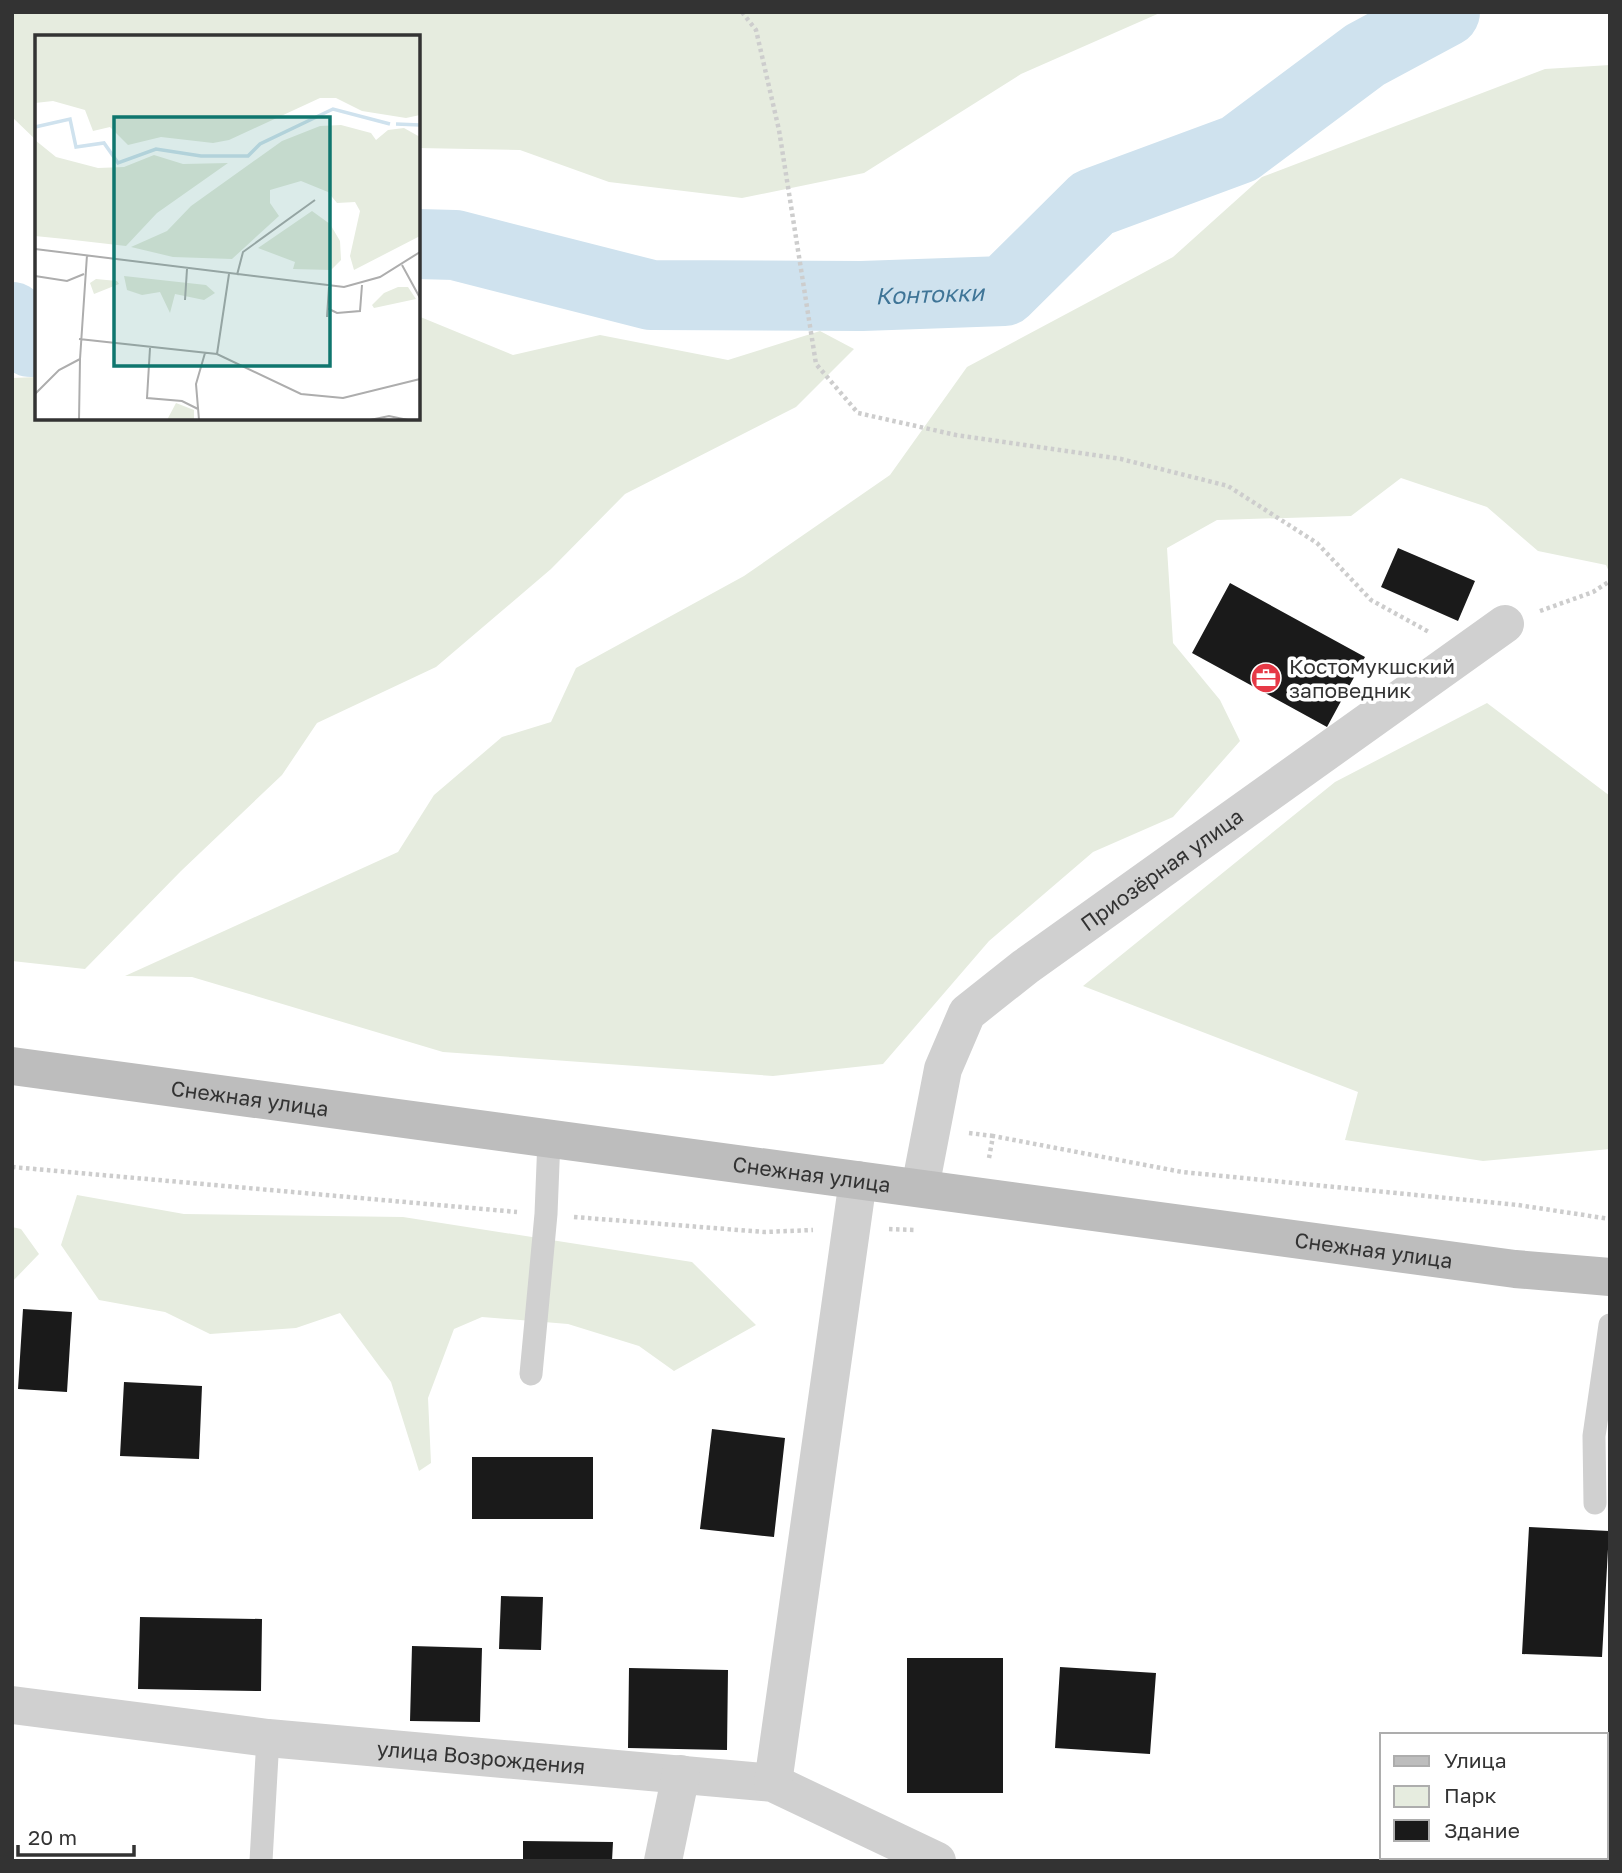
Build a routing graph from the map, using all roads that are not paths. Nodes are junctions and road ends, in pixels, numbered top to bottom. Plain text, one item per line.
1 (1505, 624) road end
2 (12, 1066) edge
3 (549, 1139) junction
4 (858, 1180) junction
5 (920, 1188) junction
6 (1610, 1277) edge
7 (1610, 1325) edge
8 (531, 1374) dead end
9 (1602, 1439) edge
10 (1595, 1503) dead end
11 (12, 1705) edge
12 (268, 1738) junction
13 (681, 1774) junction
14 (773, 1783) junction
15 (261, 1861) edge
16 (663, 1861) edge
17 (937, 1861) edge

1 - 5 street, Приозёрная улица
2 - 3 street, Снежная улица
3 - 4 street, Снежная улица
3 - 8 lane
4 - 5 street, Снежная улица
4 - 14 street
5 - 6 street, Снежная улица
7 - 9 lane
9 - 10 lane
11 - 12 street, улица Возрождения
12 - 13 street, улица Возрождения
12 - 15 lane
13 - 14 street, улица Возрождения
13 - 16 street
14 - 17 street, улица Возрождения

